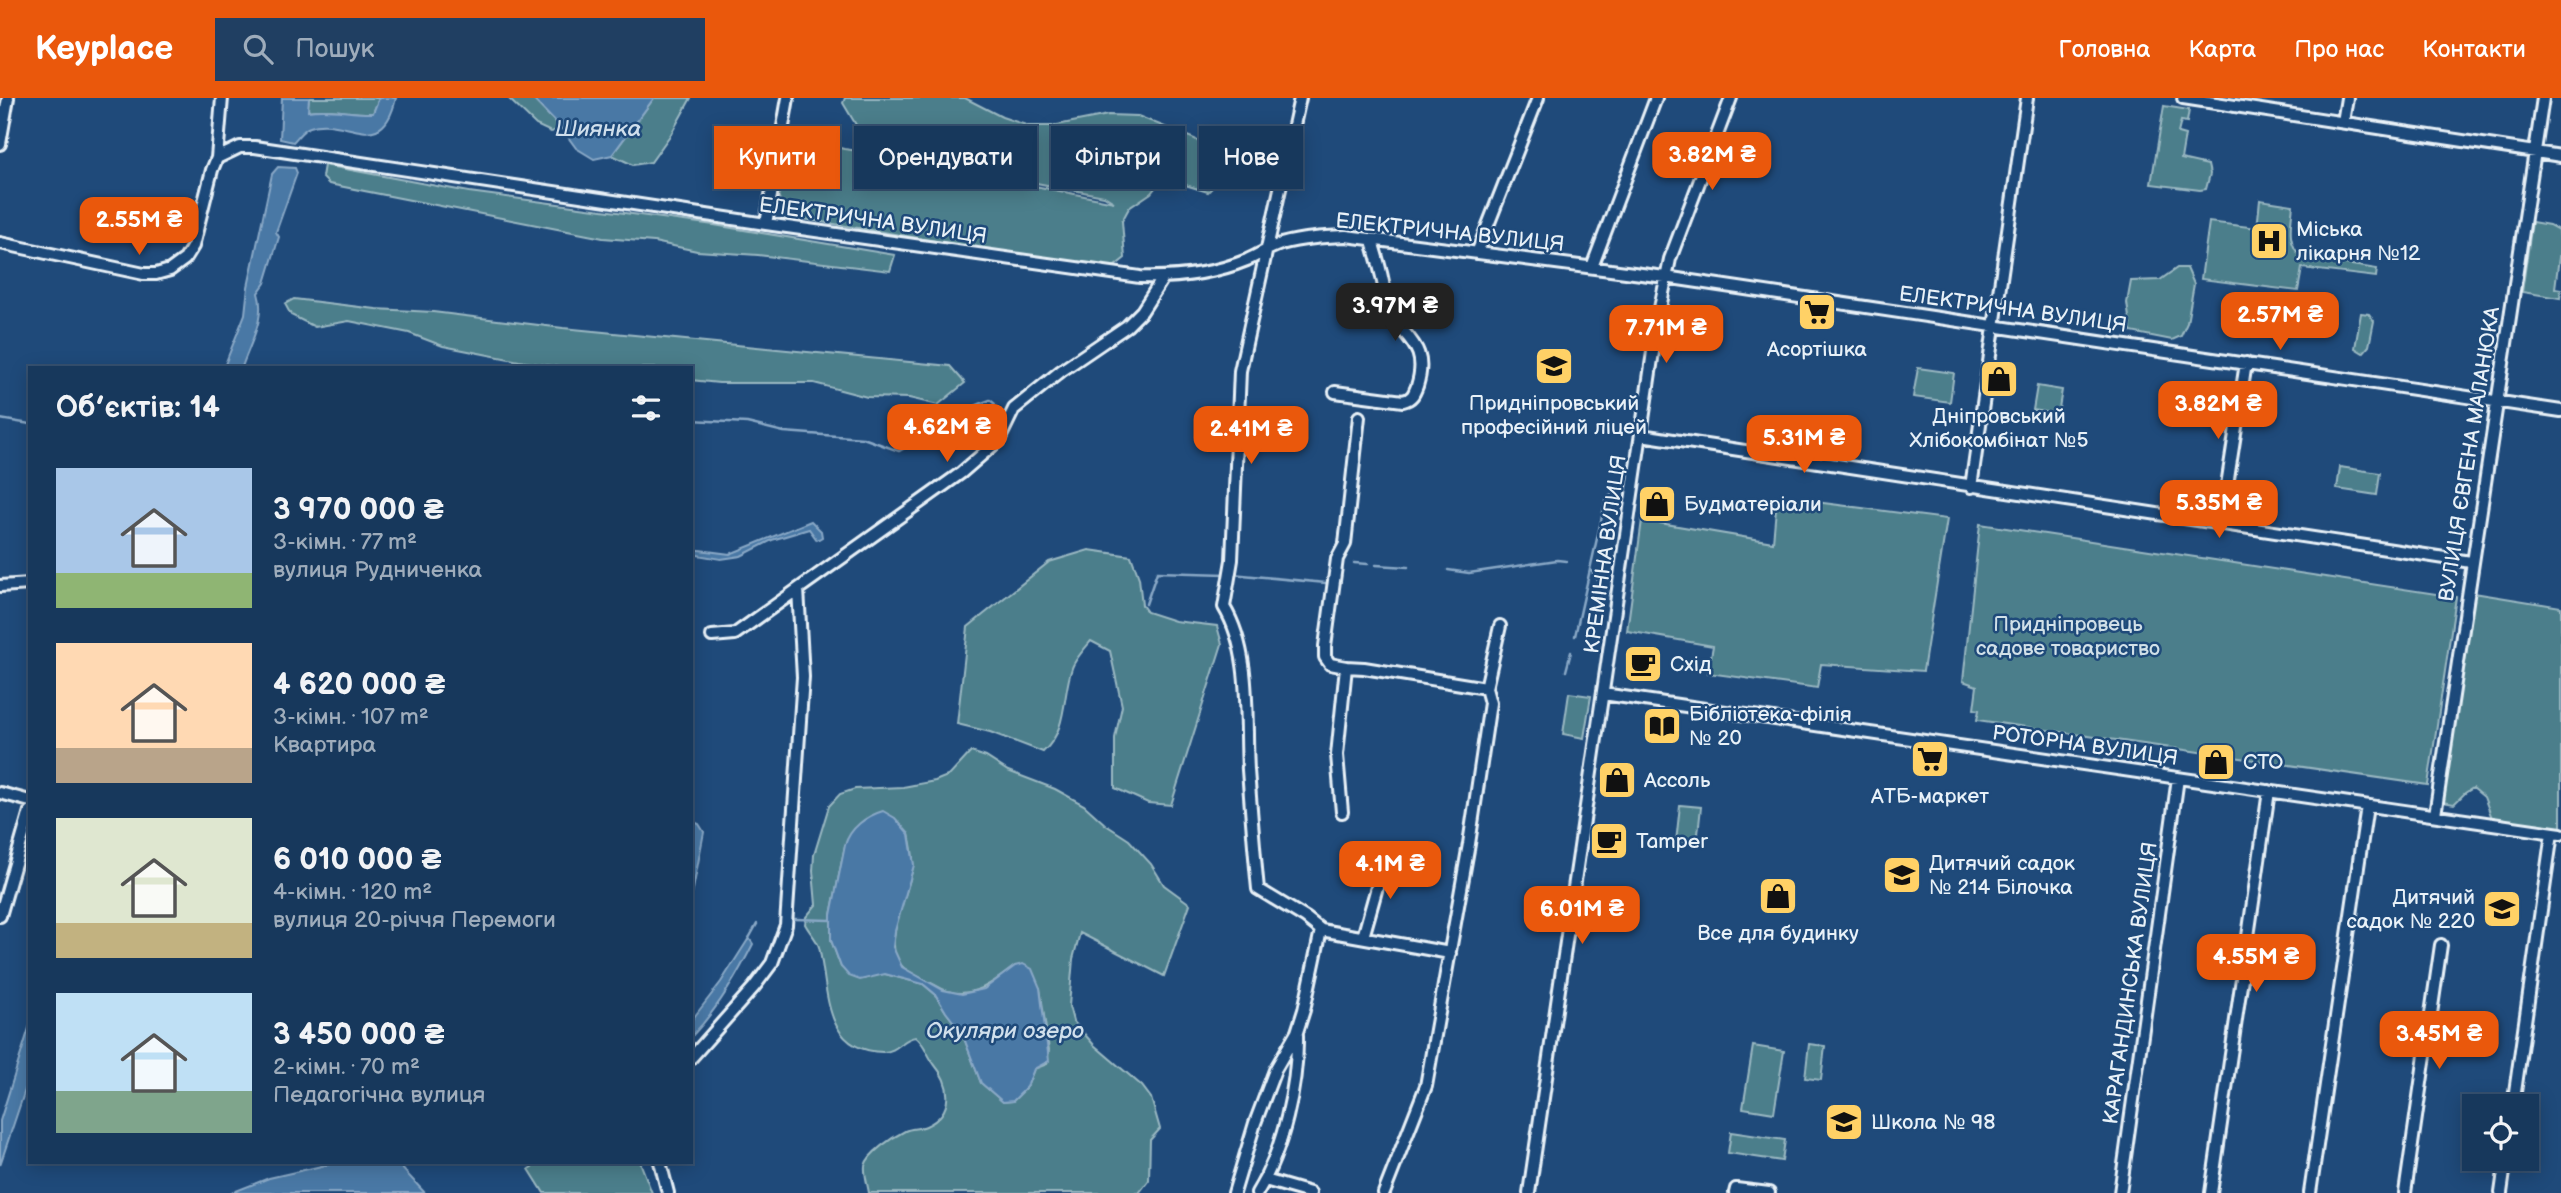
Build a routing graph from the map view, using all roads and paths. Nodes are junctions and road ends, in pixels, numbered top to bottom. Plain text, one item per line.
1 (8, 98) edge
2 (222, 98) edge
3 (788, 98) edge
4 (1300, 98) edge
5 (1538, 98) edge
6 (1656, 98) edge
7 (1731, 98) edge
8 (2027, 98) edge
9 (2183, 98) edge
10 (2347, 98) edge
11 (2543, 98) edge
12 (2223, 101) edge
13 (2343, 122) junction
14 (0, 144) edge
15 (2535, 150) junction
16 (2561, 156) edge
17 (217, 158) junction
18 (766, 224) junction
19 (1372, 240) junction
20 (0, 243) edge
21 (1266, 251) junction
22 (1477, 253) junction
23 (1592, 267) junction
24 (1665, 277) junction
25 (1163, 278) junction
26 (1995, 326) junction
27 (2246, 363) junction
28 (1335, 392) dead end
29 (2498, 401) junction
30 (2561, 411) edge
31 (1359, 417) dead end
32 (1642, 435) junction
33 (1971, 487) junction
34 (2221, 524) junction
35 (2471, 562) junction
36 (28, 584) edge
37 (0, 586) edge
38 (798, 589) junction
39 (1500, 626) dead end
40 (712, 636) dead end
41 (1346, 667) junction
42 (1486, 688) junction
43 (1603, 694) junction
44 (2178, 778) junction
45 (2269, 791) junction
46 (0, 793) edge
47 (28, 800) edge
48 (2367, 806) junction
49 (1342, 812) dead end
50 (2435, 815) junction
51 (28, 818) edge
52 (2556, 833) edge
53 (1386, 855) dead end
54 (0, 916) edge
55 (1321, 930) junction
56 (1363, 937) junction
57 (2441, 945) dead end
58 (1450, 953) junction
59 (1297, 1032) junction
60 (693, 1056) edge
61 (2516, 1094) edge
62 (661, 1164) edge
63 (2504, 1171) edge
64 (1265, 1180) junction
65 (668, 1193) edge
66 (1234, 1193) edge
67 (1257, 1193) edge
68 (1310, 1193) edge
69 (1384, 1193) edge
70 (1529, 1193) edge
71 (1735, 1193) edge
72 (1769, 1193) edge
73 (2120, 1193) edge
74 (2211, 1193) edge
75 (2310, 1193) edge
76 (2405, 1193) edge
77 (2501, 1193) edge

1 - 14 street
2 - 17 street
3 - 18 street
4 - 21 street
5 - 22 street
6 - 23 street
7 - 24 street, КРЕМІННА ВУЛИЦЯ
8 - 26 street
9 - 12 street
10 - 13 street
11 - 15 street, ВУЛИЦЯ ЄВГЕНА МАЛАНЮКА
12 - 13 street
13 - 15 street
15 - 16 street
15 - 29 street, ВУЛИЦЯ ЄВГЕНА МАЛАНЮКА
17 - 18 street, ЕЛЕКТРИЧНА ВУЛИЦЯ
17 - 20 street
18 - 25 street, ЕЛЕКТРИЧНА ВУЛИЦЯ
19 - 21 street, ЕЛЕКТРИЧНА ВУЛИЦЯ
19 - 22 street, ЕЛЕКТРИЧНА ВУЛИЦЯ
19 - 28 street
21 - 25 street, ЕЛЕКТРИЧНА ВУЛИЦЯ
21 - 55 street
22 - 23 street, ЕЛЕКТРИЧНА ВУЛИЦЯ
23 - 24 street, ЕЛЕКТРИЧНА ВУЛИЦЯ
24 - 26 street, ЕЛЕКТРИЧНА ВУЛИЦЯ
24 - 32 street, КРЕМІННА ВУЛИЦЯ
25 - 38 street
26 - 27 street, ЕЛЕКТРИЧНА ВУЛИЦЯ
26 - 33 street
27 - 29 street, ЕЛЕКТРИЧНА ВУЛИЦЯ
27 - 34 street
29 - 30 street, ЕЛЕКТРИЧНА ВУЛИЦЯ
29 - 35 street, ВУЛИЦЯ ЄВГЕНА МАЛАНЮКА
31 - 41 street
32 - 33 street
32 - 43 street, КРЕМІННА ВУЛИЦЯ
33 - 34 street
34 - 35 street
35 - 50 street, ВУЛИЦЯ ЄВГЕНА МАЛАНЮКА
36 - 37 street
38 - 40 street
38 - 60 street
39 - 42 street
41 - 42 street
41 - 49 street
42 - 58 street
43 - 44 street, РОТОРНА ВУЛИЦЯ
43 - 70 street, КРЕМІННА ВУЛИЦЯ
44 - 45 street, РОТОРНА ВУЛИЦЯ
44 - 73 street, КАРАГАНДИНСЬКА ВУЛИЦЯ
45 - 48 street, РОТОРНА ВУЛИЦЯ
45 - 74 street
46 - 47 street
48 - 50 street, РОТОРНА ВУЛИЦЯ
48 - 75 street
50 - 52 street, РОТОРНА ВУЛИЦЯ
51 - 54 street
52 - 61 street
53 - 56 street
55 - 56 street
55 - 59 street
56 - 58 street
57 - 76 street
58 - 69 street
59 - 64 street
59 - 66 street
62 - 65 street
63 - 77 street
64 - 67 street
64 - 68 street
71 - 72 street

